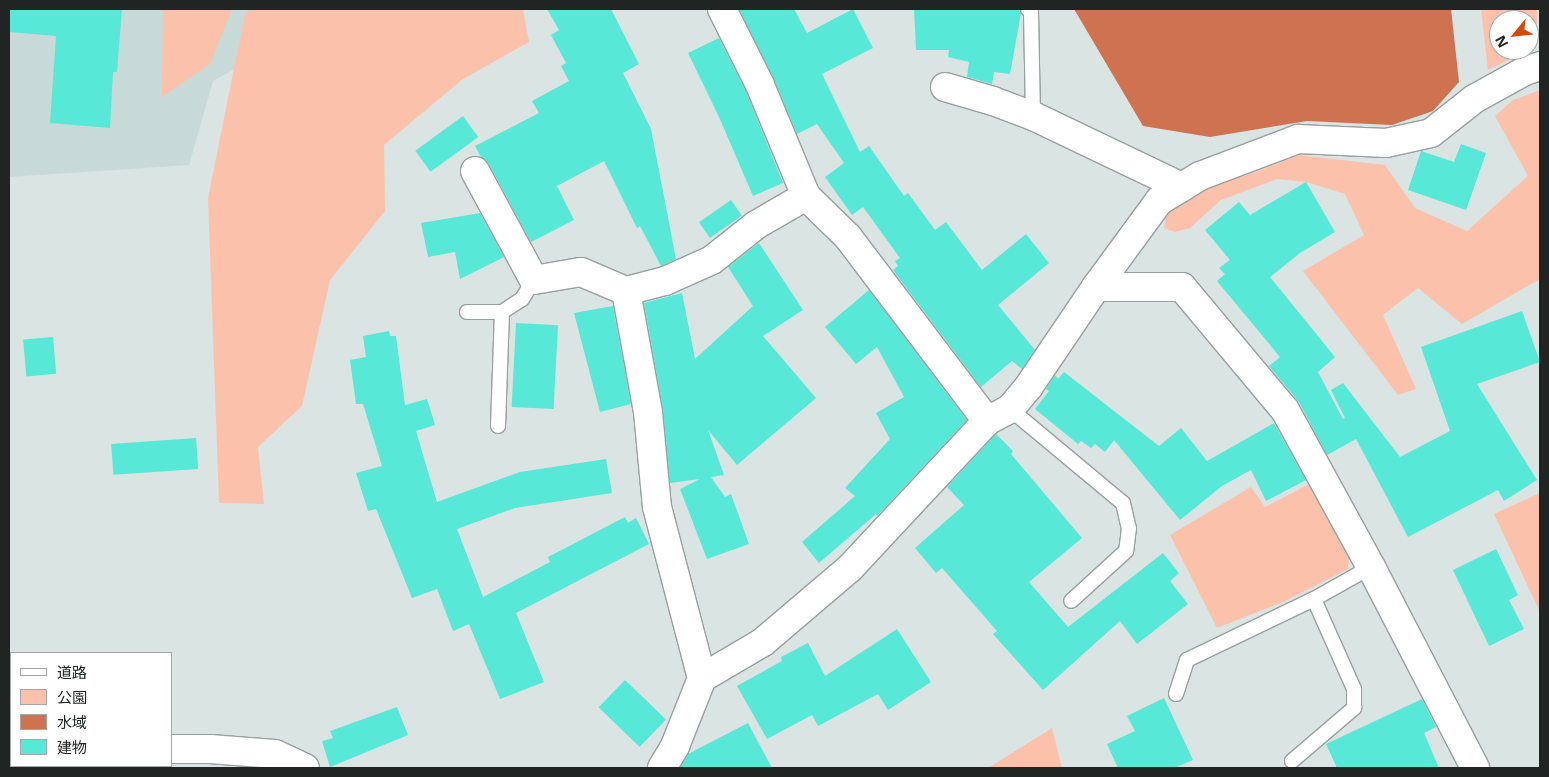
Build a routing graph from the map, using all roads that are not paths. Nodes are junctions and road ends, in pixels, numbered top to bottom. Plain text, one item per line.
1 (722, 9) edge
2 (1028, 9) edge
3 (1540, 66) edge
4 (945, 87) dead end
5 (1033, 116) junction
6 (475, 171) dead end
7 (1182, 187) junction
8 (806, 196) junction
9 (534, 280) junction
10 (1096, 287) junction
11 (626, 292) junction
12 (467, 312) dead end
13 (502, 312) junction
14 (1010, 409) junction
15 (987, 421) junction
16 (498, 426) dead end
17 (1371, 567) junction
18 (1314, 599) junction
19 (1071, 601) dead end
20 (702, 678) junction
21 (1176, 694) dead end
22 (172, 749) edge
23 (1292, 761) dead end
24 (304, 768) edge
25 (662, 768) edge
26 (1475, 768) edge

1 - 8 street
2 - 5 lane
3 - 7 street
4 - 5 street
5 - 7 street
6 - 9 street
7 - 10 street
8 - 11 street
8 - 15 street
9 - 11 street
9 - 13 lane
10 - 14 street
10 - 17 street
11 - 20 street
12 - 13 lane
13 - 16 lane
14 - 15 street
14 - 19 lane
15 - 20 street
17 - 18 lane
17 - 26 street
18 - 21 lane
18 - 23 lane
20 - 25 street
22 - 24 street

